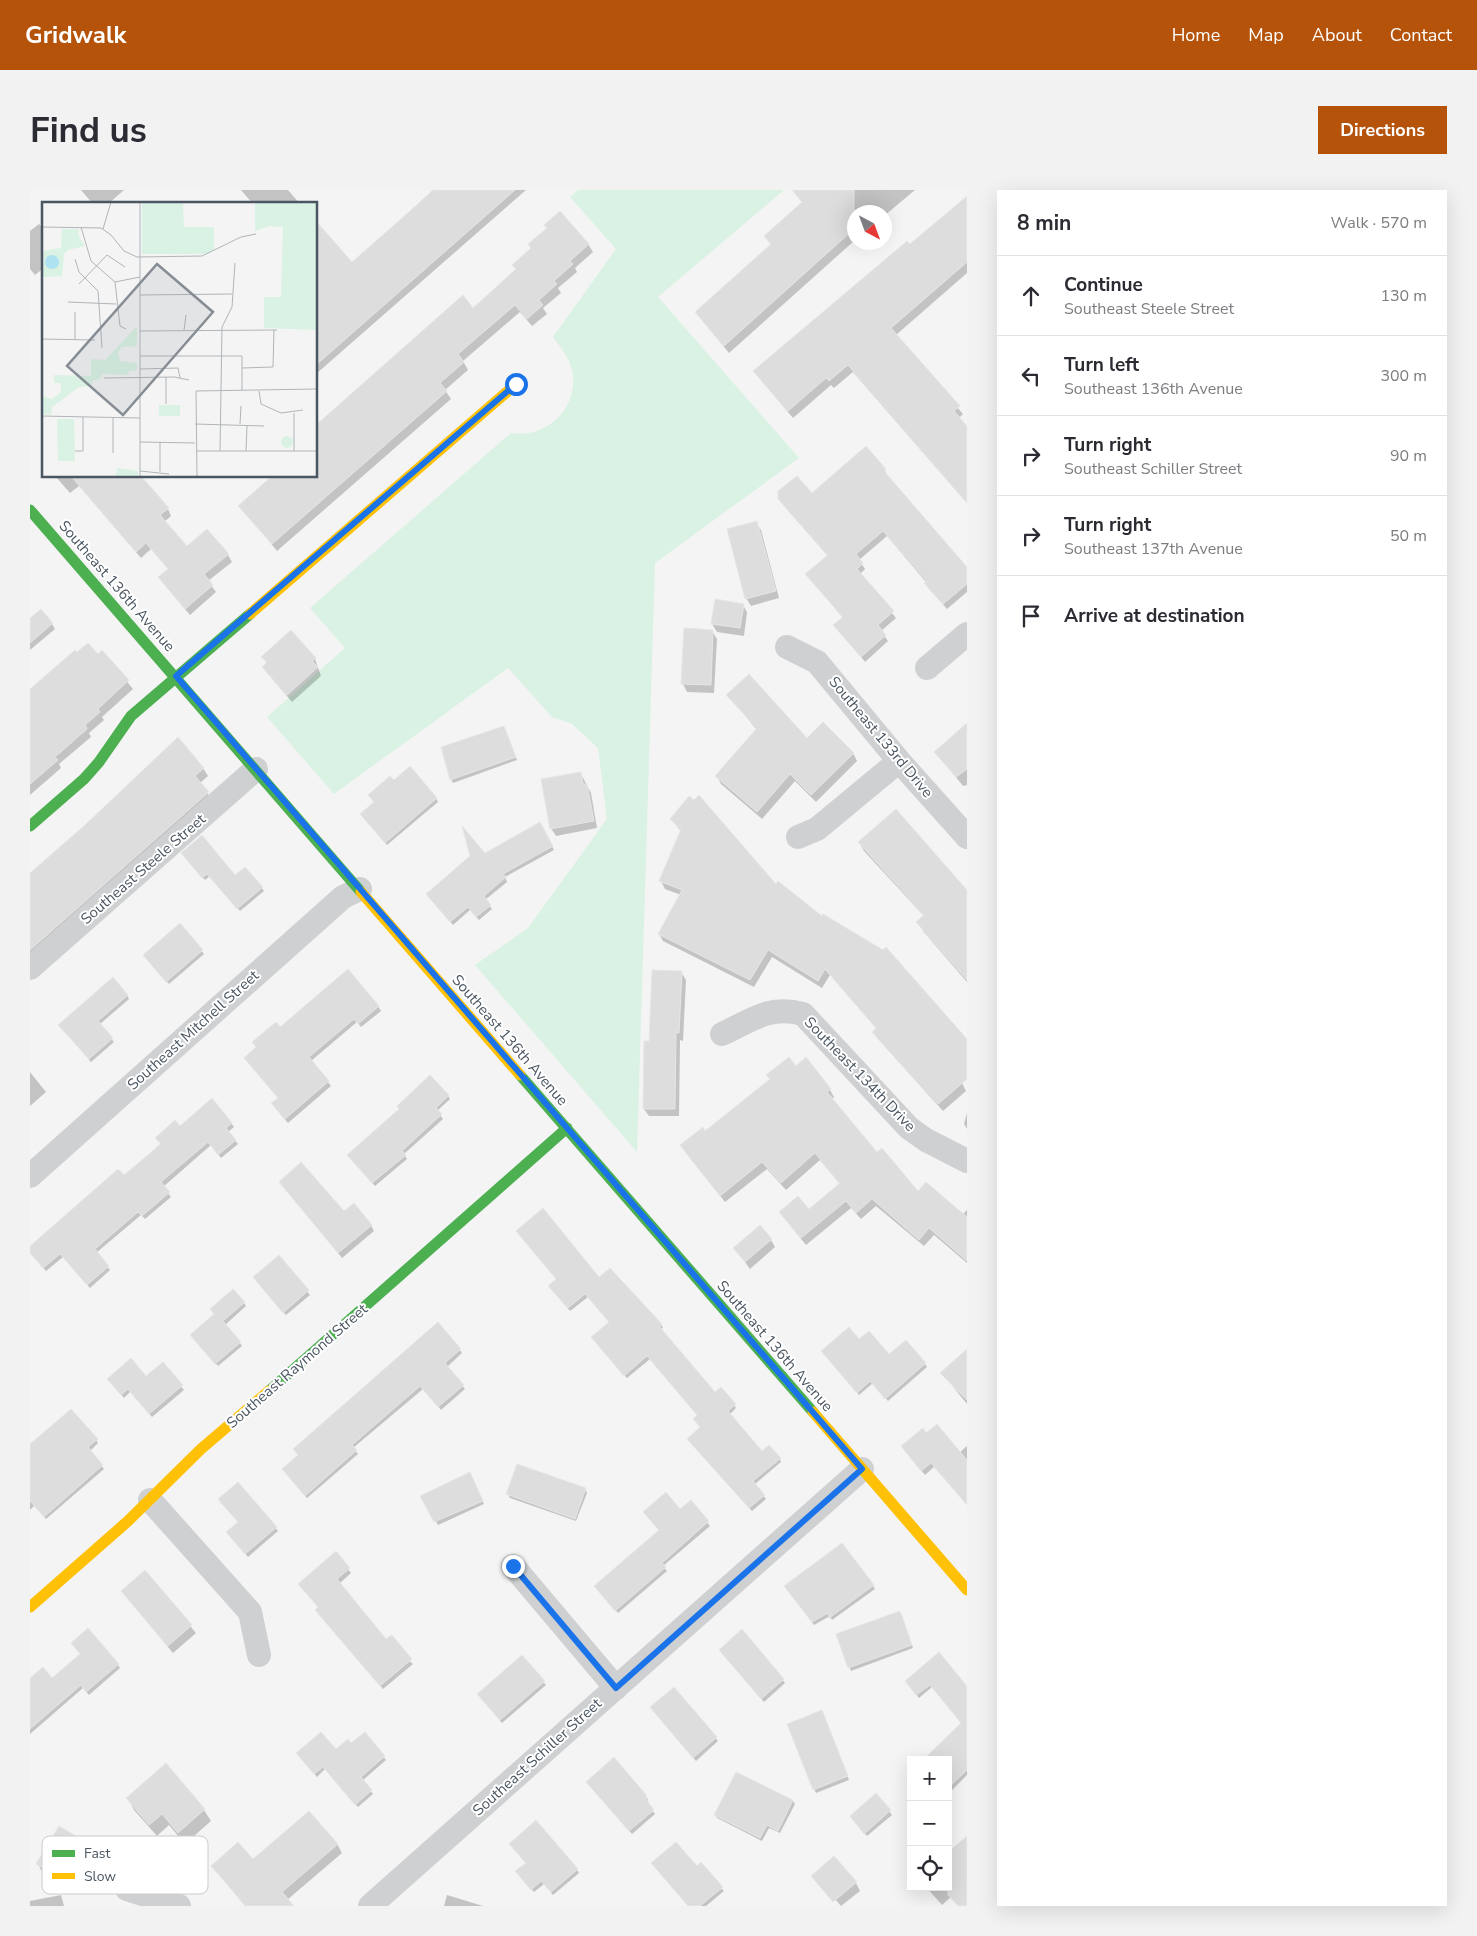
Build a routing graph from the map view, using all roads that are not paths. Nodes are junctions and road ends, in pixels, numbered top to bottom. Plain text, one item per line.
1 (516, 384) dead end
2 (30, 510) edge
3 (967, 634) edge
4 (787, 646) dead end
5 (927, 668) dead end
6 (176, 676) junction
7 (899, 761) junction
8 (256, 769) junction
9 (30, 826) edge
10 (798, 836) dead end
11 (967, 836) edge
12 (360, 889) junction
13 (30, 968) edge
14 (722, 1034) dead end
15 (567, 1128) junction
16 (967, 1161) edge
17 (30, 1176) edge
18 (862, 1469) junction
19 (150, 1500) junction
20 (513, 1566) dead end
21 (967, 1590) edge
22 (30, 1607) edge
23 (259, 1655) dead end
24 (616, 1688) junction
25 (142, 1894) edge
26 (179, 1906) edge
27 (370, 1906) edge

1 - 6 street
2 - 6 street, Southeast 136th Avenue
3 - 5 street
4 - 7 street, Southeast 133rd Drive
6 - 8 street, Southeast 136th Avenue
6 - 9 street
7 - 10 street
7 - 11 street, Southeast 133rd Drive
8 - 12 street, Southeast 136th Avenue
8 - 13 street, Southeast Steele Street
12 - 15 street, Southeast 136th Avenue
12 - 17 street, Southeast Mitchell Street
14 - 16 street, Southeast 134th Drive
15 - 18 street, Southeast 136th Avenue
15 - 19 street, Southeast Raymond Street
18 - 21 street, Southeast 136th Avenue
18 - 24 street, Southeast Schiller Street
19 - 22 street, Southeast Raymond Street
19 - 23 street
20 - 24 street
24 - 27 street, Southeast Schiller Street
25 - 26 street

